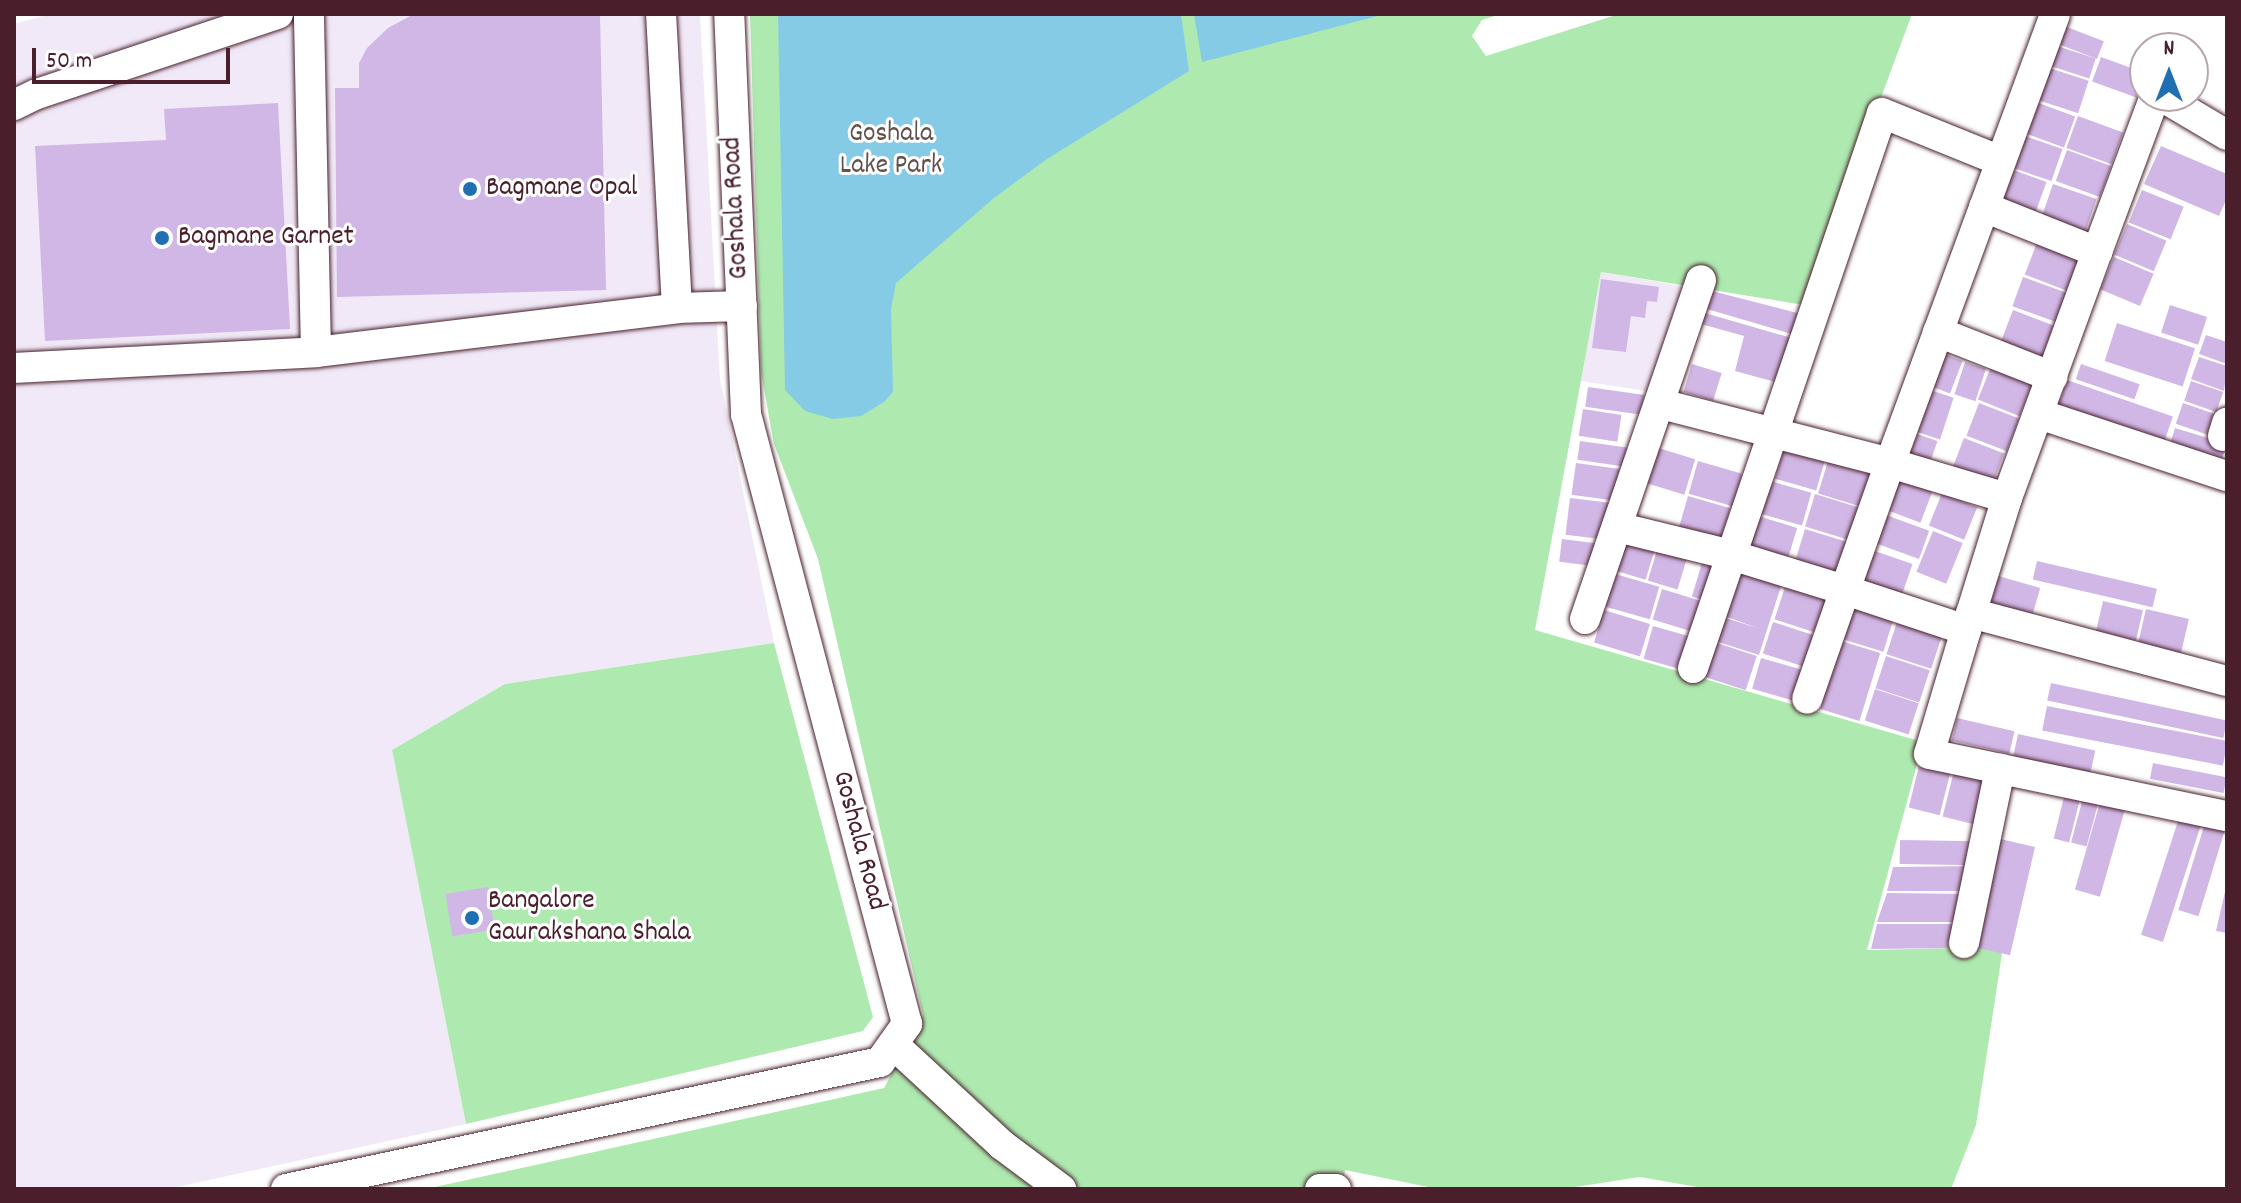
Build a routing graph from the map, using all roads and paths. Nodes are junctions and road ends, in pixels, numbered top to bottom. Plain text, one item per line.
1 (278, 14) edge
2 (309, 14) edge
3 (661, 14) edge
4 (729, 14) edge
5 (2055, 14) edge
6 (14, 105) edge
7 (2149, 112) edge
8 (2188, 112) edge
9 (2227, 135) edge
10 (2001, 161) junction
11 (1984, 207) junction
12 (2097, 252) junction
13 (1701, 280) dead end
14 (742, 306) junction
15 (677, 308) junction
16 (1938, 332) junction
17 (316, 352) junction
18 (14, 368) edge
19 (2053, 377) junction
20 (1661, 404) junction
21 (2039, 414) junction
22 (1773, 433) junction
23 (1890, 463) junction
24 (2227, 476) edge
25 (2007, 498) junction
26 (1617, 527) junction
27 (1731, 555) junction
28 (1845, 590) junction
29 (1585, 619) dead end
30 (1968, 621) junction
31 (1693, 668) dead end
32 (2227, 681) edge
33 (1807, 699) dead end
34 (2000, 769) junction
35 (2227, 816) edge
36 (1964, 943) dead end
37 (893, 1044) junction
38 (286, 1189) edge
39 (1061, 1189) edge
40 (1320, 1189) edge
41 (1336, 1189) edge

1 - 6 street
2 - 17 street
3 - 15 street
4 - 14 street, Goshala Road
5 - 10 street
7 - 12 street
8 - 9 street
10 - 11 street
10 - 22 street
11 - 12 street
11 - 16 street
12 - 19 street
13 - 20 street
14 - 15 street
14 - 37 street, Goshala Road
15 - 17 street
16 - 19 street
16 - 23 street
17 - 18 street
19 - 21 street
20 - 22 street
20 - 26 street
21 - 24 street
21 - 25 street
22 - 23 street
22 - 27 street
23 - 25 street
23 - 28 street
25 - 30 street
26 - 27 street
26 - 29 street
27 - 28 street
27 - 31 street
28 - 30 street
28 - 33 street
30 - 32 street
30 - 34 street
34 - 35 street
34 - 36 street
37 - 38 street
37 - 39 street
40 - 41 street

